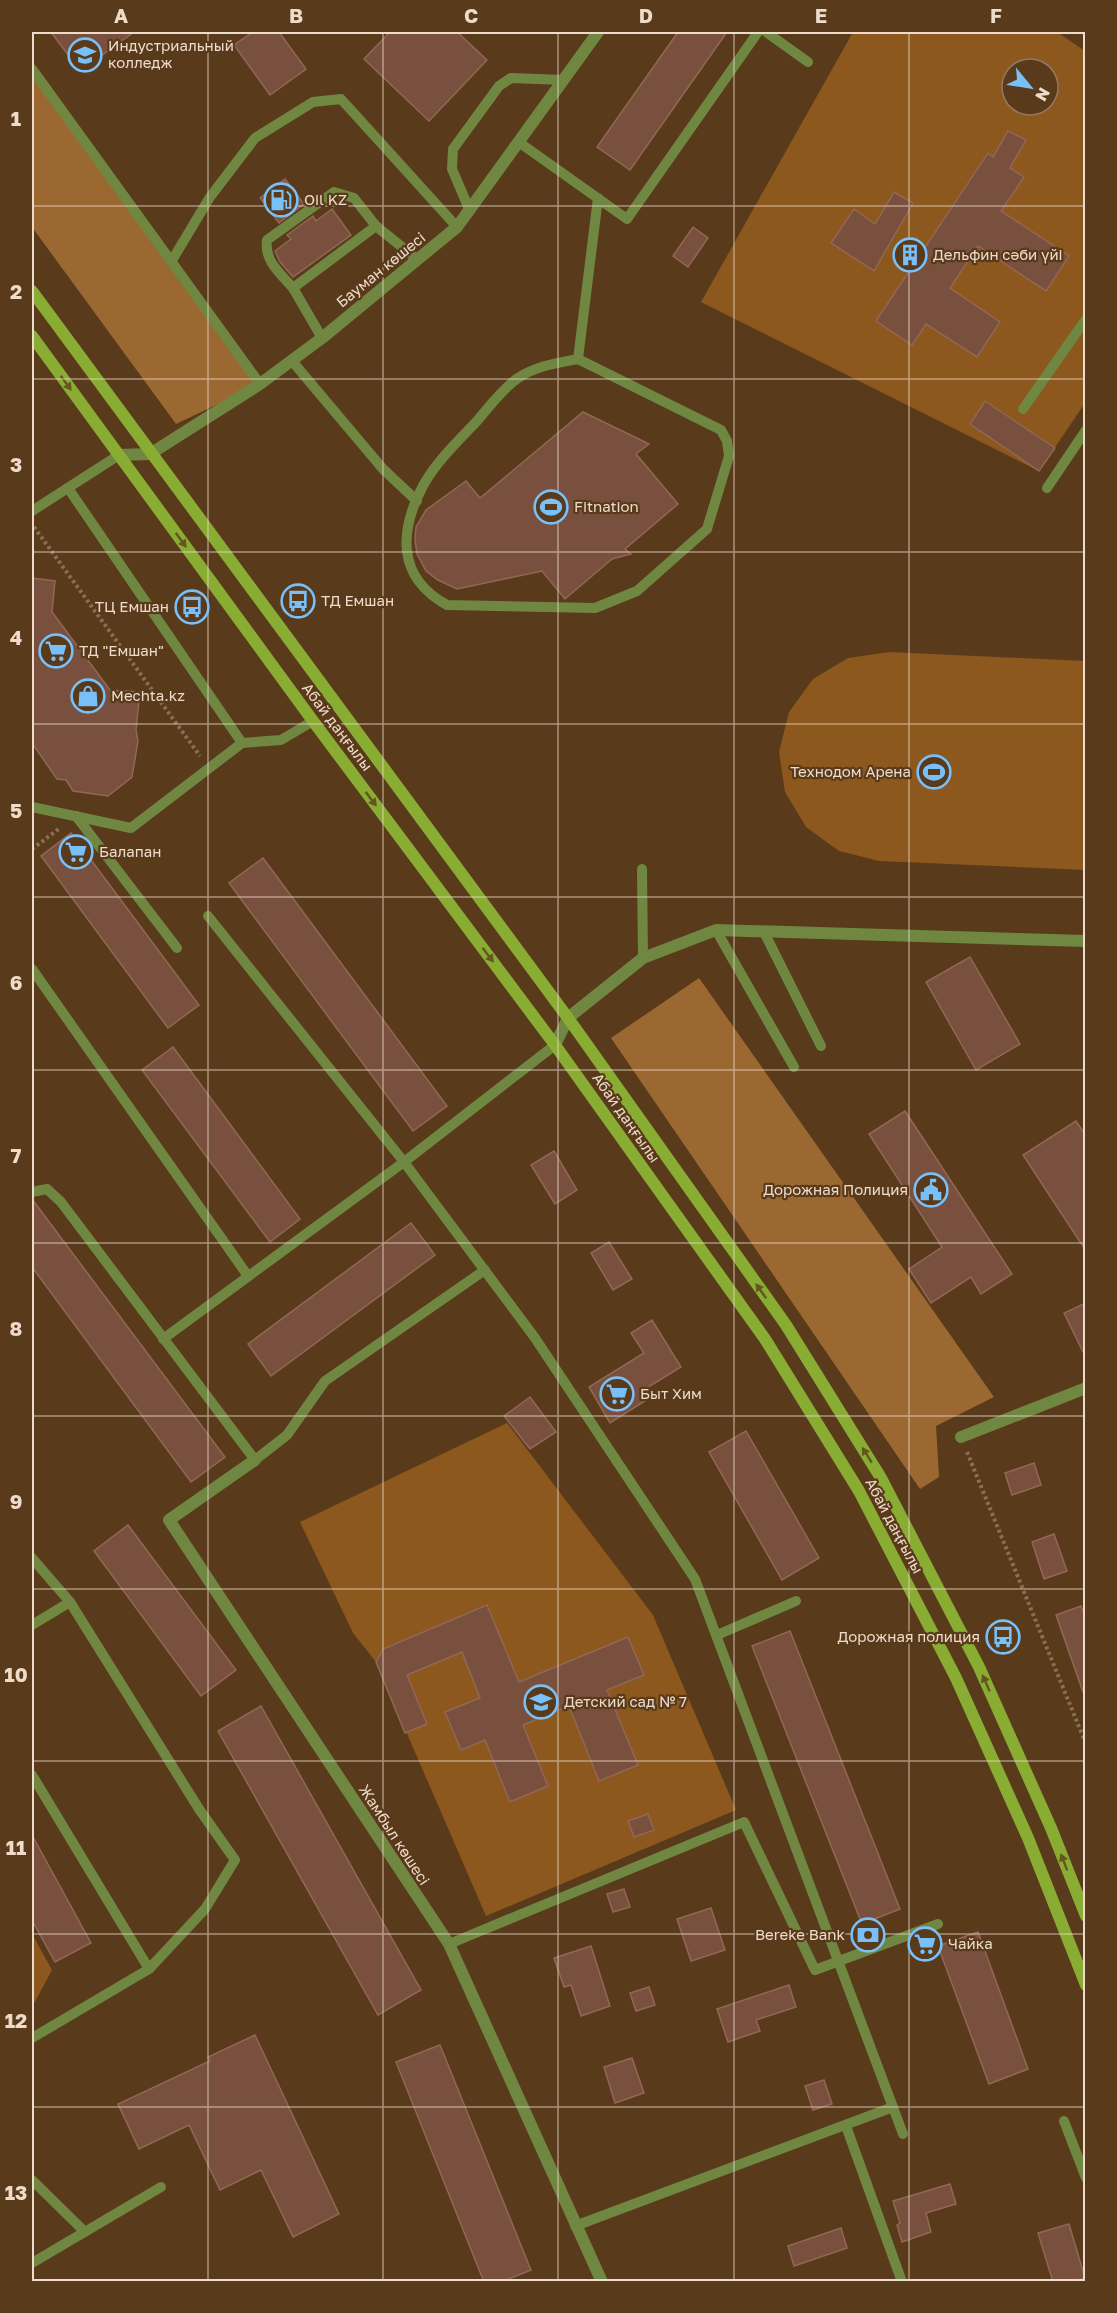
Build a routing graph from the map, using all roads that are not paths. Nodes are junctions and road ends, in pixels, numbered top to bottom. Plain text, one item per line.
1 (598, 32) edge
2 (758, 32) edge
3 (766, 32) edge
4 (808, 62) dead end
5 (32, 69) edge
6 (564, 80) junction
7 (520, 143) junction
8 (598, 198) junction
9 (470, 211) junction
10 (376, 226) junction
11 (458, 227) junction
12 (418, 260) junction
13 (171, 262) junction
14 (293, 288) junction
15 (32, 291) edge
16 (1086, 319) edge
17 (32, 336) edge
18 (322, 338) junction
19 (578, 359) junction
20 (292, 361) junction
21 (260, 384) junction
22 (1023, 409) dead end
23 (1086, 430) edge
24 (150, 454) junction
25 (119, 455) junction
26 (1047, 488) dead end
27 (68, 489) junction
28 (417, 501) junction
29 (32, 511) edge
30 (314, 721) junction
31 (242, 743) junction
32 (32, 807) edge
33 (76, 816) junction
34 (642, 869) dead end
35 (208, 916) dead end
36 (716, 930) junction
37 (764, 932) junction
38 (1086, 941) edge
39 (177, 948) dead end
40 (643, 957) junction
41 (32, 969) edge
42 (568, 1018) junction
43 (555, 1045) junction
44 (821, 1046) dead end
45 (794, 1067) dead end
46 (404, 1162) junction
47 (32, 1192) edge
48 (485, 1270) junction
49 (248, 1276) junction
50 (163, 1339) junction
51 (1086, 1388) edge
52 (961, 1437) road end
53 (255, 1460) junction
54 (32, 1558) edge
55 (796, 1601) dead end
56 (70, 1602) junction
57 (32, 1625) edge
58 (717, 1635) junction
59 (32, 1775) edge
60 (1086, 1916) edge
61 (938, 1924) dead end
62 (449, 1944) junction
63 (838, 1961) junction
64 (149, 1969) junction
65 (1086, 1985) edge
66 (32, 2038) edge
67 (893, 2107) junction
68 (1064, 2121) dead end
69 (846, 2126) junction
70 (903, 2134) dead end
71 (1086, 2178) edge
72 (32, 2180) edge
73 (161, 2187) dead end
74 (575, 2226) junction
75 (85, 2232) junction
76 (32, 2263) edge
77 (602, 2282) edge
78 (902, 2282) edge

1 - 6 street, Бауман көшесі
2 - 8 lane
3 - 4 lane
5 - 13 lane
6 - 7 street, Бауман көшесі
6 - 9 lane
7 - 8 lane
7 - 9 street, Бауман көшесі
8 - 19 lane
9 - 11 street, Бауман көшесі
10 - 12 lane
10 - 14 lane
10 - 14 lane
11 - 12 street, Бауман көшесі
11 - 13 lane
12 - 18 street, Бауман көшесі
13 - 21 lane
14 - 18 lane
15 - 24 main road, Абай даңғылы
16 - 22 lane
17 -> 25 main road, Абай даңғылы
18 - 20 street, Бауман көшесі
19 - 28 lane
19 - 28 lane
20 - 21 street, Бауман көшесі
20 - 28 lane
21 - 24 street, Бауман көшесі
23 - 26 lane
24 - 25 street
24 - 42 main road, Абай даңғылы
25 - 27 lane
25 -> 30 main road, Абай даңғылы
27 - 29 lane
27 - 31 lane
30 - 31 lane
30 -> 43 main road, Абай даңғылы
31 - 33 lane
32 - 33 lane
33 - 39 lane
34 - 40 lane
35 - 46 lane
36 - 37 street
36 - 40 street
36 - 45 lane
37 - 38 street
37 - 44 lane
40 - 42 street
41 - 49 lane
42 - 43 street
60 -> 42 main road, Абай даңғылы
43 - 46 lane
43 - 65 main road, Абай даңғылы
46 - 48 lane
46 - 49 lane
47 - 50 lane
48 - 53 lane
48 - 58 lane
49 - 50 lane
50 - 53 lane
51 - 52 street
53 - 62 street, Жамбыл көшесі
54 - 56 lane
55 - 58 lane
56 - 57 lane
56 - 64 lane
58 - 63 lane
59 - 64 lane
61 - 63 lane
62 - 63 lane
62 - 74 street, Жамбыл көшесі
63 - 67 lane
64 - 66 lane
67 - 69 lane
67 - 70 lane
68 - 71 lane
69 - 74 lane
69 - 78 lane
72 - 75 lane
73 - 75 lane
74 - 77 street, Жамбыл көшесі
75 - 76 lane

